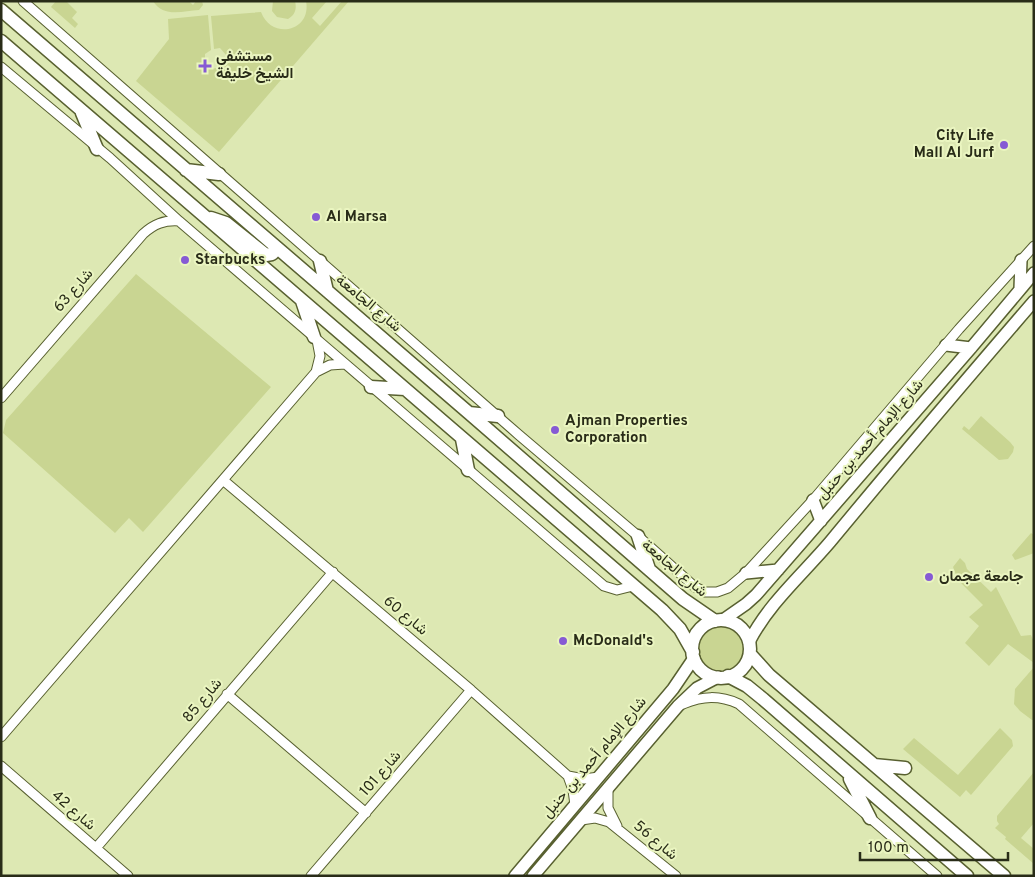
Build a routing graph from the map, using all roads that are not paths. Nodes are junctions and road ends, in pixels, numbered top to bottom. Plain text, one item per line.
1 (23, 1) edge
2 (1, 10) edge
3 (1, 41) edge
4 (1, 56) edge
5 (18, 56) junction
6 (1, 67) edge
7 (81, 111) junction
8 (97, 149) junction
9 (186, 170) junction
10 (219, 174) junction
11 (206, 217) junction
12 (179, 221) junction
13 (1034, 246) edge
14 (277, 248) junction
15 (1021, 260) junction
16 (320, 261) junction
17 (1034, 273) edge
18 (1020, 289) junction
19 (327, 291) junction
20 (302, 301) junction
21 (1034, 302) edge
22 (315, 338) junction
23 (946, 345) junction
24 (971, 348) junction
25 (344, 364) junction
26 (316, 372) junction
27 (371, 387) junction
28 (405, 389) junction
29 (1, 398) edge
30 (469, 413) junction
31 (498, 416) junction
32 (462, 439) junction
33 (468, 470) junction
34 (223, 480) junction
35 (813, 500) junction
36 (821, 521) junction
37 (638, 536) junction
38 (778, 570) junction
39 (650, 571) junction
40 (333, 572) junction
41 (746, 573) junction
42 (633, 586) junction
43 (719, 620) junction
44 (749, 648) junction
45 (693, 655) junction
46 (723, 677) junction
47 (471, 690) junction
48 (227, 694) junction
49 (678, 706) junction
50 (1, 738) edge
51 (874, 765) junction
52 (1, 766) edge
53 (905, 768) dead end
54 (846, 772) junction
55 (568, 776) junction
56 (600, 776) junction
57 (608, 786) junction
58 (576, 805) junction
59 (366, 813) junction
60 (870, 818) junction
61 (581, 820) junction
62 (617, 826) junction
63 (96, 848) junction
64 (128, 876) edge
65 (311, 876) edge
66 (515, 876) edge
67 (533, 876) edge
68 (676, 876) edge
69 (937, 876) edge
70 (967, 876) edge
71 (1004, 876) edge

1 - 10 street
2 - 9 main road, شارع الجامعة
3 - 5 main road
4 - 5 main road
5 - 7 main road
6 - 8 street
7 - 8 main road
7 - 11 main road
8 - 12 street
9 - 10 main road
9 - 14 main road, شارع الجامعة
10 - 16 street
11 - 14 main road
11 - 20 main road
12 - 22 street
12 - 29 street, شارع 63
13 - 15 street
14 - 19 main road, شارع الجامعة
15 - 18 street
15 - 23 street
16 - 19 main road
16 - 31 street
17 - 18 street, شارع الإمام أحمد بن حنبل
18 - 24 street, شارع الإمام أحمد بن حنبل
19 - 30 main road, شارع الجامعة
20 - 22 main road
20 - 28 main road
21 - 44 street
22 - 25 street
22 - 26 street
23 - 24 street
23 - 35 street
24 - 36 street, شارع الإمام أحمد بن حنبل
25 - 26 street
25 - 27 street
26 - 34 street
27 - 28 main road
27 - 33 street
28 - 32 main road
30 - 31 main road
30 - 39 main road, شارع الجامعة
31 - 37 street
32 - 33 main road
32 - 42 main road
33 - 42 street
34 - 40 street, شارع 60
34 - 50 street
35 - 36 street
35 - 41 street
36 - 38 street, شارع الإمام أحمد بن حنبل
37 - 39 main road
37 - 41 street
38 - 41 street
38 - 43 street, شارع الإمام أحمد بن حنبل
39 - 43 main road, شارع الجامعة
40 - 47 street, شارع 60
40 - 48 street, شارع 85
42 - 45 main road
43 - 44 main road
43 - 45 main road
44 - 46 main road
44 - 51 main road
45 - 46 main road
45 - 56 street, شارع الإمام أحمد بن حنبل
46 - 49 street, شارع الإمام أحمد بن حنبل
46 - 54 main road
47 - 55 street, شارع 60
47 - 59 street, شارع 101
48 - 59 street
48 - 63 street, شارع 85
49 - 57 street, شارع الإمام أحمد بن حنبل
49 - 60 street
51 - 53 main road
51 - 71 main road
52 - 63 street, شارع 42
54 - 60 main road
54 - 70 main road
55 - 56 street
55 - 58 street
56 - 58 street, شارع الإمام أحمد بن حنبل
57 - 61 street, شارع الإمام أحمد بن حنبل
57 - 62 street, شارع 56
58 - 66 street, شارع الإمام أحمد بن حنبل
59 - 65 street, شارع 101
60 - 69 street
61 - 62 street, شارع 56
61 - 67 street, شارع الإمام أحمد بن حنبل
62 - 68 street, شارع 56
63 - 64 street, شارع 42

